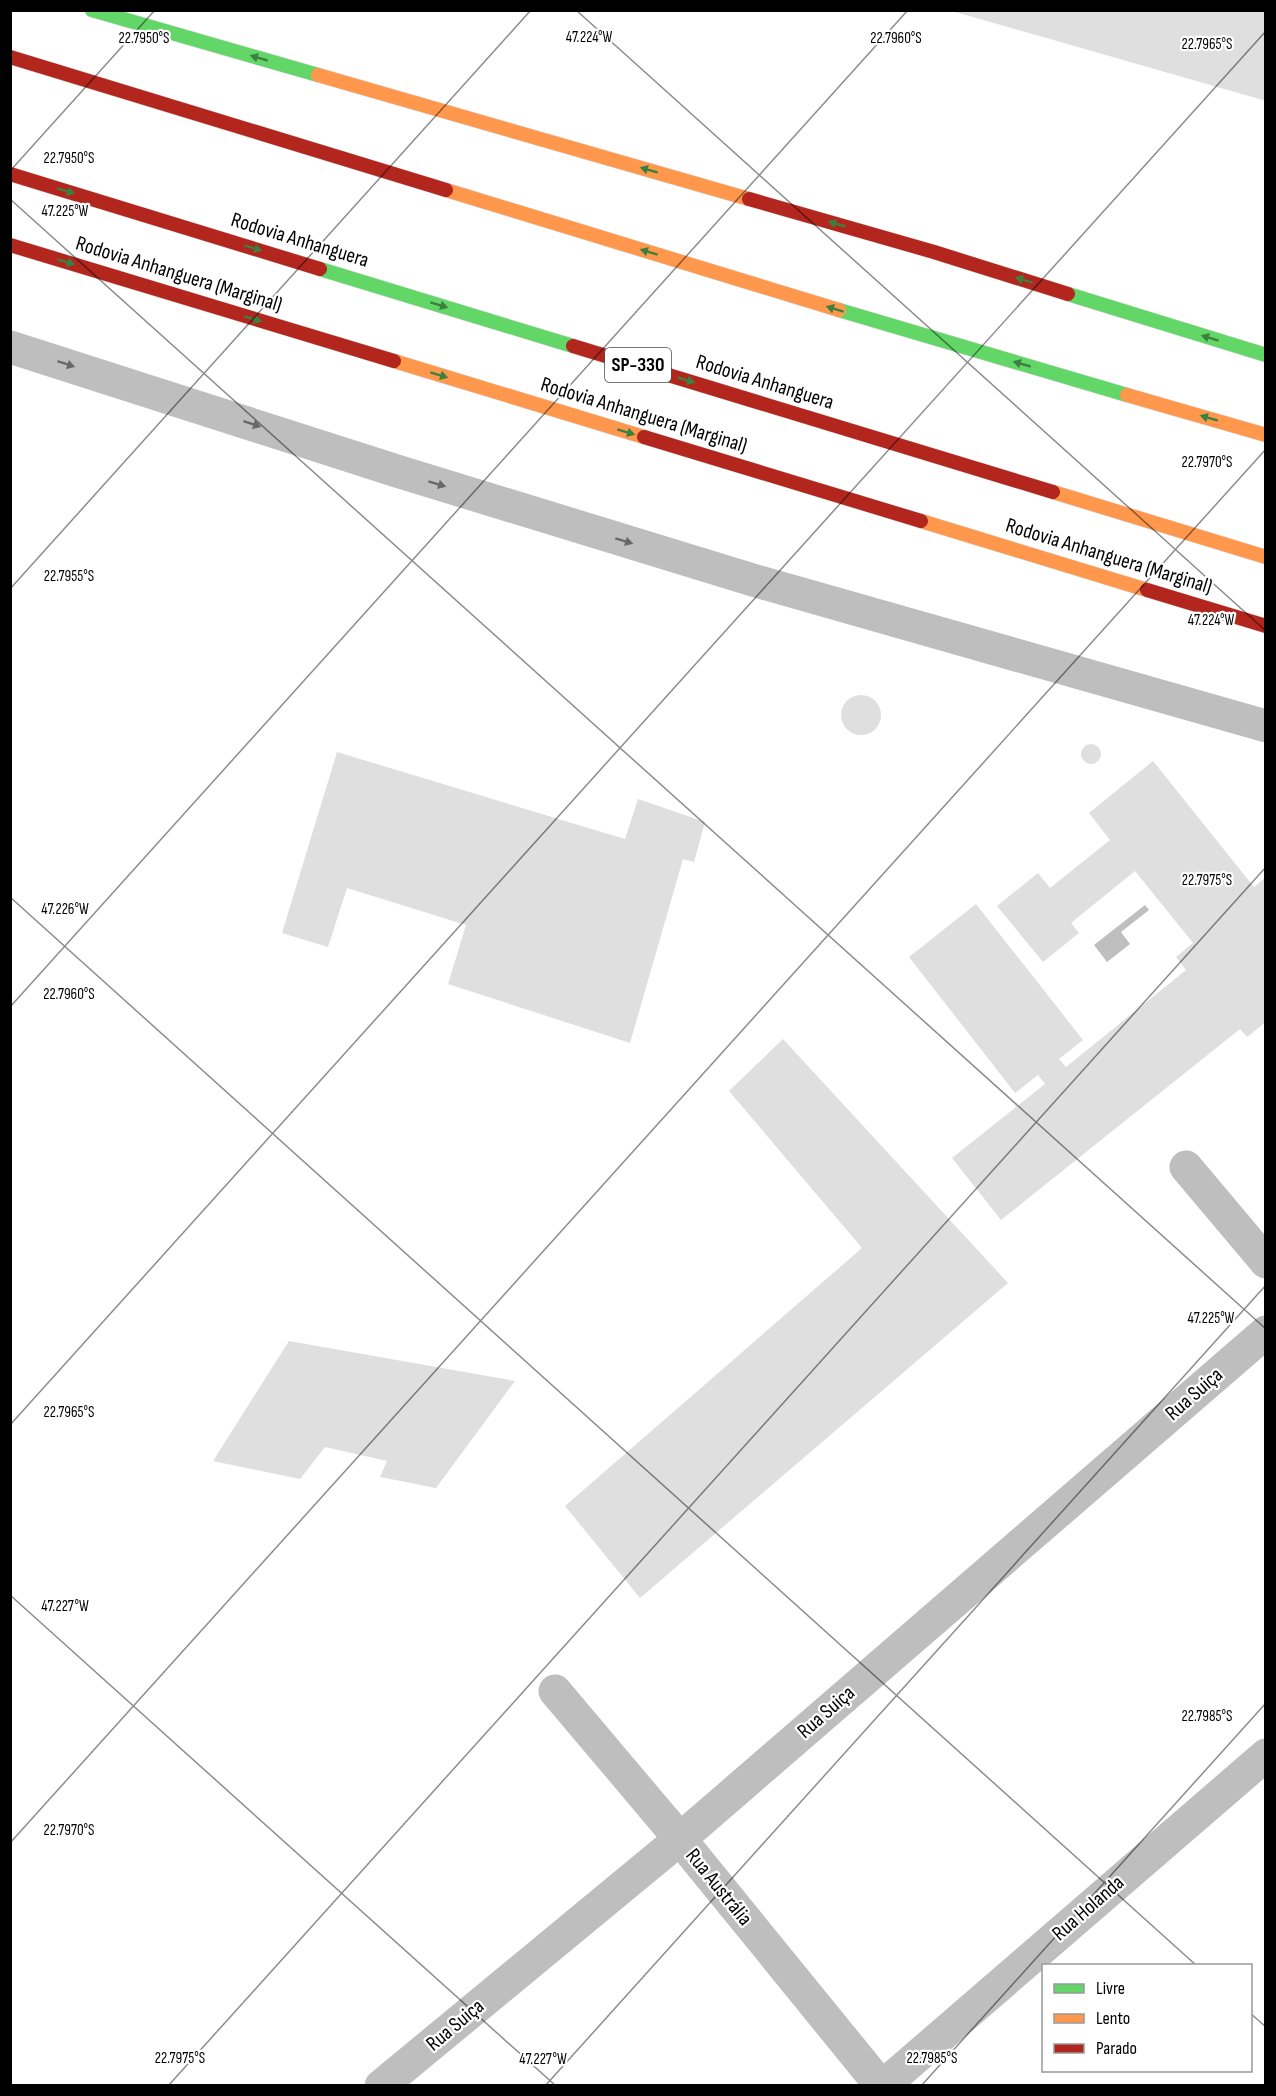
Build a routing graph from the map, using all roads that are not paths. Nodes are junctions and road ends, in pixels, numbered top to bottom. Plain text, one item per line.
1 (92, 10) edge
2 (241, 39) dead end
3 (10, 57) edge
4 (456, 115) junction
5 (10, 174) edge
6 (10, 245) edge
7 (10, 346) edge
8 (1266, 355) edge
9 (1266, 435) edge
10 (1266, 557) edge
11 (1266, 626) edge
12 (1266, 726) edge
13 (1186, 1167) dead end
14 (1266, 1262) edge
15 (1266, 1332) edge
16 (555, 1690) dead end
17 (1266, 1755) edge
18 (680, 1839) junction
19 (381, 2085) edge
20 (882, 2085) edge

4 -> 1 highway
2 - 4 highway
9 -> 3 highway
8 -> 4 highway
5 -> 10 highway, Rodovia Anhanguera / SP-330
6 -> 11 highway, Rodovia Anhanguera (Marginal)
7 -> 12 street
13 - 14 street
15 - 18 street, Rua Suiça
16 - 18 street, Rua Austrália
17 - 20 street, Rua Holanda
18 - 19 street, Rua Suiça
18 - 20 street, Rua Austrália

